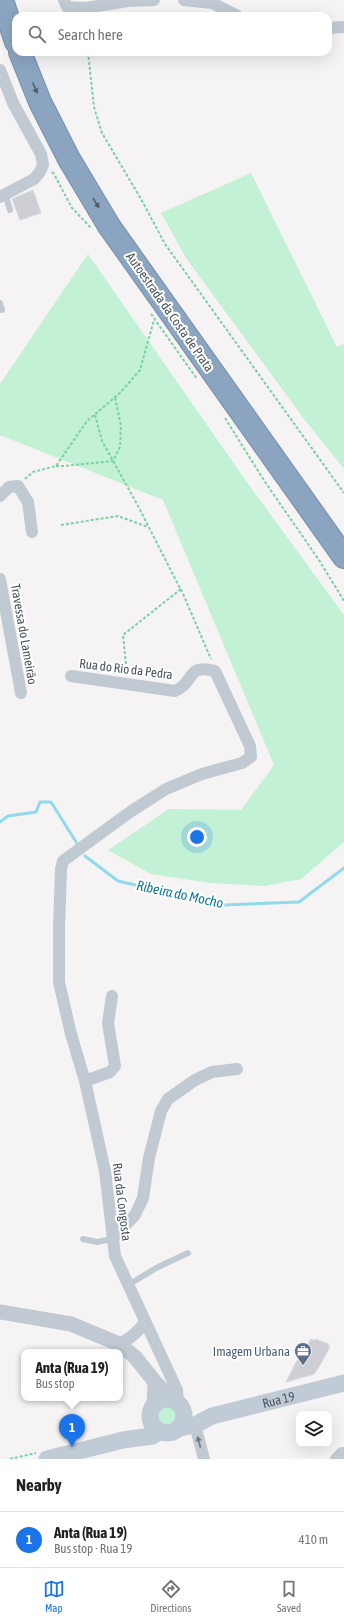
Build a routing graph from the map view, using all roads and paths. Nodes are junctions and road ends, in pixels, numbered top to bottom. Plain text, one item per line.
1 (2, 0) edge
2 (17, 0) edge
3 (64, 0) edge
4 (154, 0) edge
5 (184, 0) edge
6 (21, 12) edge
7 (230, 12) edge
8 (332, 28) edge
9 (343, 28) edge
10 (12, 30) edge
11 (22, 56) edge
12 (37, 56) edge
13 (88, 56) edge
14 (0, 70) edge
15 (3, 195) edge
16 (10, 210) dead end
17 (0, 303) edge
18 (2, 310) dead end
19 (199, 382) dead end
20 (115, 397) junction
21 (222, 414) dead end
22 (95, 415) junction
23 (114, 461) junction
24 (56, 466) junction
25 (18, 486) junction
26 (344, 493) edge
27 (0, 496) edge
28 (61, 525) dead end
29 (149, 527) junction
30 (32, 532) dead end
31 (344, 534) edge
32 (344, 557) edge
33 (0, 579) edge
34 (181, 589) junction
35 (344, 601) edge
36 (215, 671) junction
37 (71, 676) dead end
38 (126, 684) junction
39 (21, 693) dead end
40 (112, 996) dead end
41 (237, 1069) dead end
42 (85, 1080) junction
43 (83, 1239) dead end
44 (112, 1239) junction
45 (188, 1253) dead end
46 (128, 1285) junction
47 (0, 1312) edge
48 (145, 1322) junction
49 (119, 1344) junction
50 (155, 1382) junction
51 (344, 1383) edge
52 (178, 1404) junction
53 (212, 1416) junction
54 (155, 1419) junction
55 (187, 1426) junction
56 (47, 1459) edge
57 (204, 1459) edge

1 - 10 highway
2 - 6 highway
3 - 4 street
5 - 7 street
8 - 9 street
11 -> 32 highway, Autoestrada da Costa de Prata
12 - 31 highway, Autoestrada da Costa de Prata
13 - 26 path
14 - 15 street
15 - 16 lane
17 - 18 lane
19 - 20 path
20 - 22 path
20 - 23 path
21 - 35 path
22 - 23 path
22 - 24 path
23 - 24 path
23 - 29 path
24 - 25 path
25 - 27 street
25 - 30 street
28 - 29 path
29 - 34 path
33 - 39 street, Travessa do Lameirão
34 - 36 path
34 - 38 path
36 - 38 street, Rua do Rio da Pedra
36 - 42 street, Rua da Congosta
37 - 38 street, Rua do Rio da Pedra
40 - 42 street
41 - 44 street
42 - 44 street, Rua da Congosta
43 - 44 lane
44 - 46 street, Rua da Congosta
45 - 46 lane
46 - 48 street, Rua da Congosta
47 - 49 street
48 - 49 street
48 - 52 street, Rua da Congosta
49 - 50 street
50 - 52 street
50 - 54 street
51 - 53 main road, Rua 19
52 - 53 main road, Rua 19
52 - 54 main road
52 - 55 main road
53 - 55 main road, Rua 19
54 - 55 main road, Rua 19
54 - 56 main road
57 -> 55 street

